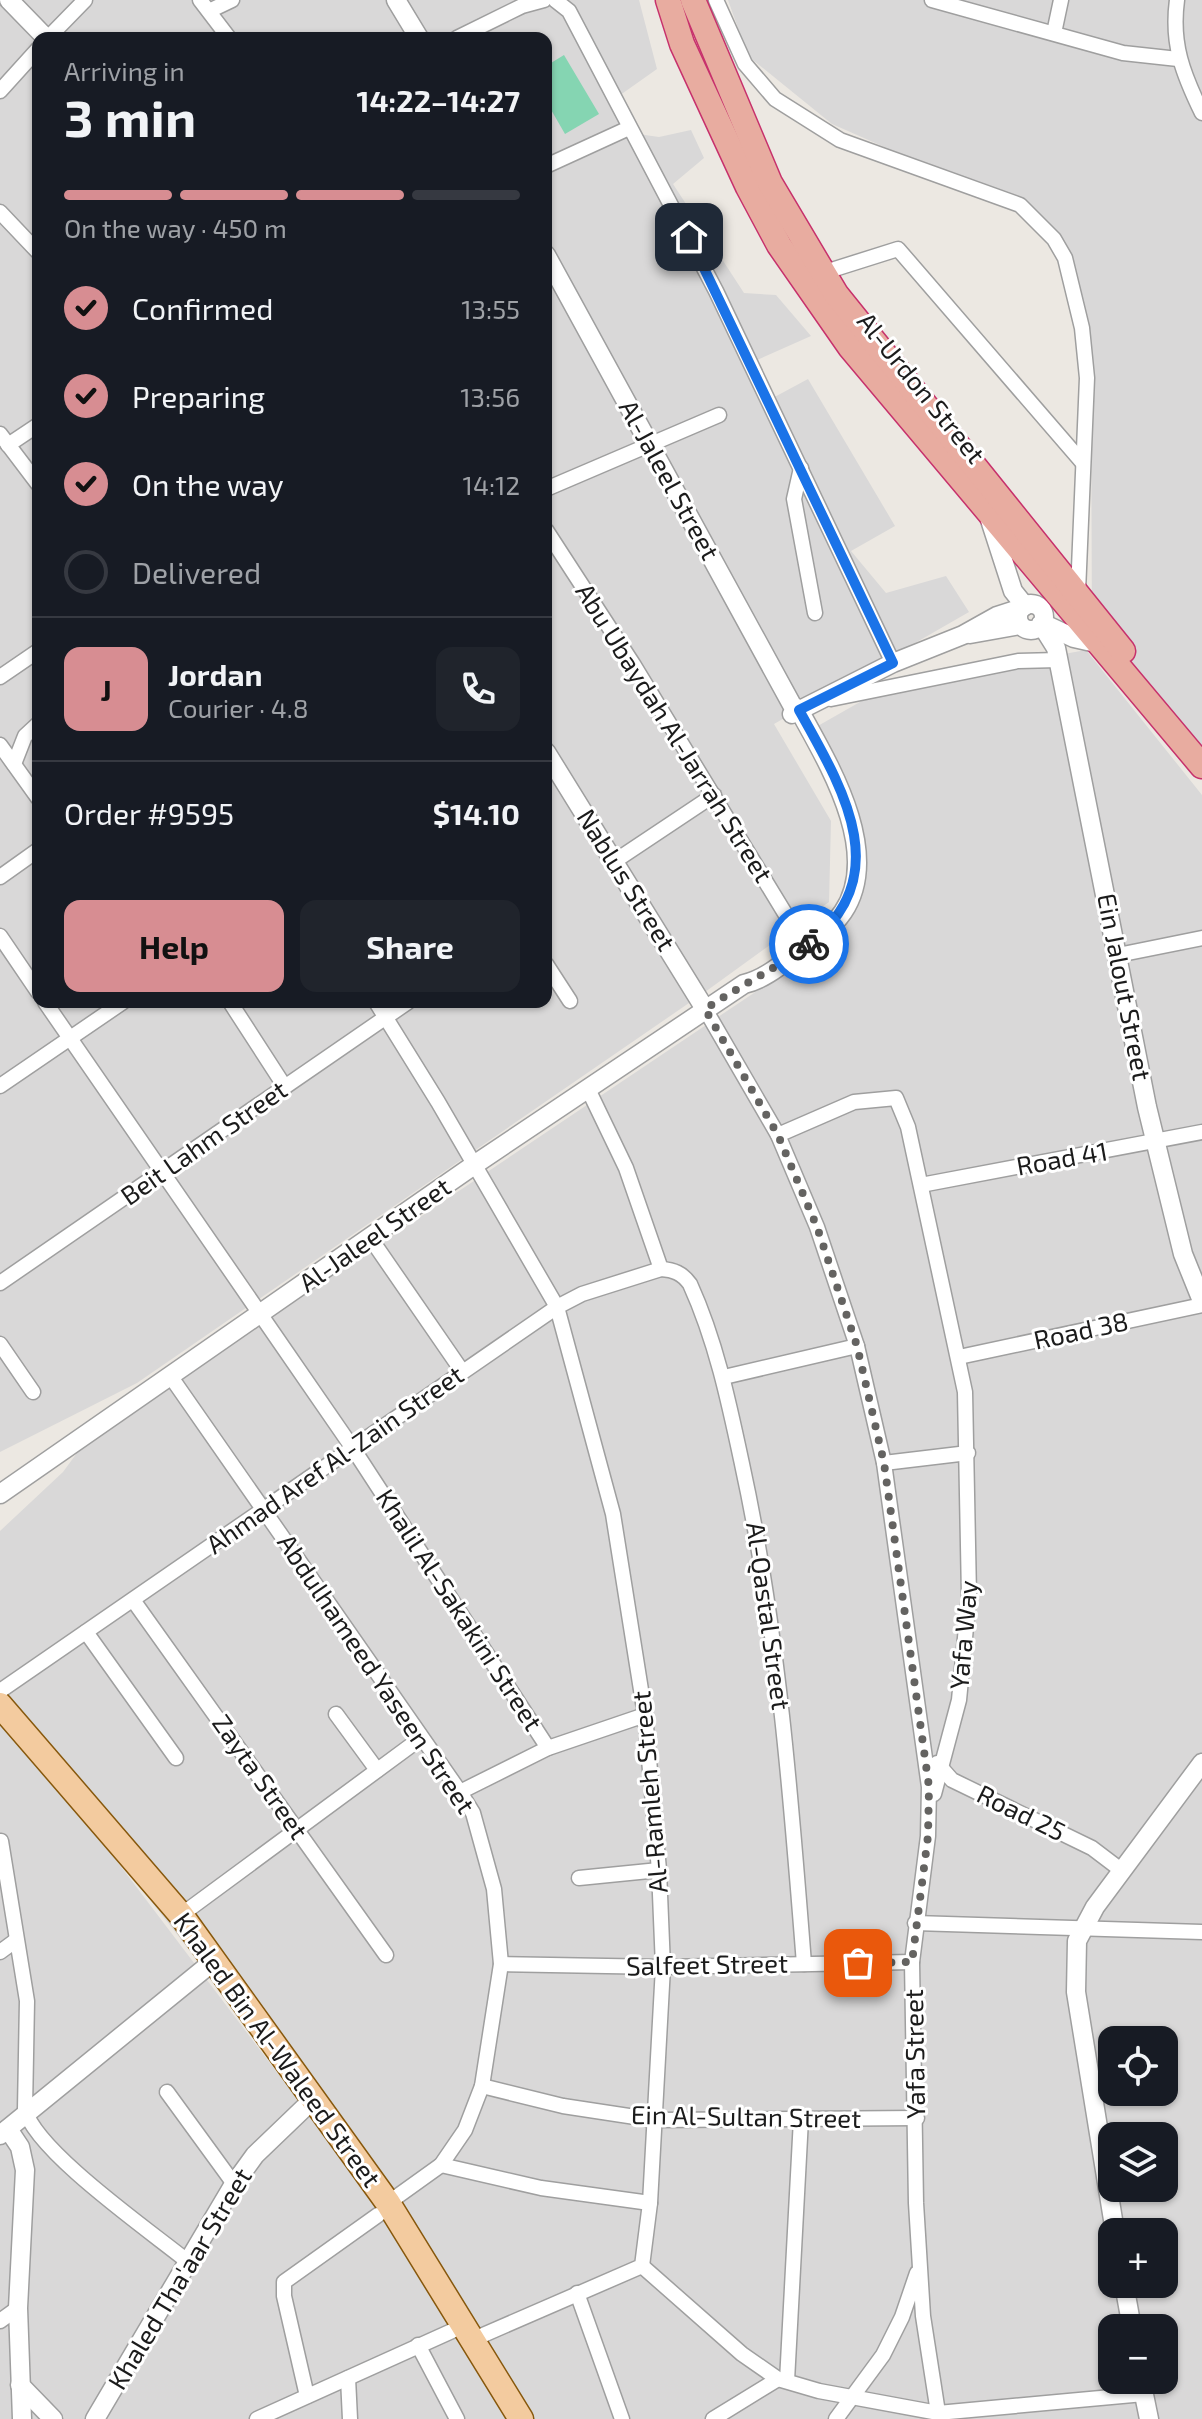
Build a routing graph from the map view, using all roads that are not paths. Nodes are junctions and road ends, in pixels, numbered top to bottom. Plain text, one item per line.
1 (9, 0) edge
2 (85, 0) edge
3 (232, 0) edge
4 (396, 0) edge
5 (544, 0) edge
6 (555, 0) edge
7 (668, 0) edge
8 (693, 0) edge
9 (716, 0) edge
10 (932, 0) edge
11 (1061, 0) edge
12 (1177, 0) edge
13 (204, 5) edge
14 (41, 32) edge
15 (53, 32) edge
16 (224, 32) edge
17 (415, 32) edge
18 (469, 32) edge
19 (1054, 33) junction
20 (32, 56) edge
21 (1178, 59) junction
22 (0, 91) edge
23 (1202, 113) edge
24 (629, 128) junction
25 (552, 163) edge
26 (753, 170) junction
27 (0, 212) edge
28 (32, 246) edge
29 (552, 266) edge
30 (822, 273) junction
31 (719, 415) dead end
32 (32, 427) edge
33 (4, 439) edge
34 (648, 443) junction
35 (1082, 462) junction
36 (801, 468) junction
37 (32, 476) edge
38 (552, 486) edge
39 (990, 517) junction
40 (552, 539) edge
41 (1078, 593) junction
42 (815, 613) dead end
43 (1030, 619) junction
44 (1096, 643) junction
45 (32, 655) edge
46 (893, 663) junction
47 (1056, 663) junction
48 (0, 677) edge
49 (799, 708) junction
50 (32, 730) edge
51 (0, 745) edge
52 (1202, 748) edge
53 (552, 761) edge
54 (14, 764) junction
55 (1202, 766) edge
56 (32, 790) edge
57 (714, 795) junction
58 (32, 854) edge
59 (615, 861) junction
60 (0, 877) edge
61 (0, 936) edge
62 (800, 938) junction
63 (1202, 938) edge
64 (1118, 955) junction
65 (552, 973) edge
66 (32, 983) edge
67 (744, 984) junction
68 (570, 1001) dead end
69 (49, 1008) edge
70 (114, 1008) edge
71 (234, 1008) edge
72 (379, 1008) edge
73 (399, 1008) edge
74 (705, 1009) junction
75 (385, 1018) junction
76 (69, 1038) junction
77 (0, 1086) edge
78 (285, 1087) junction
79 (588, 1089) junction
80 (1202, 1132) edge
81 (778, 1135) junction
82 (1156, 1142) junction
83 (474, 1165) junction
84 (162, 1174) junction
85 (921, 1185) junction
86 (371, 1239) junction
87 (661, 1269) junction
88 (0, 1283) edge
89 (1202, 1303) edge
90 (557, 1307) junction
91 (261, 1314) junction
92 (0, 1344) edge
93 (857, 1346) junction
94 (959, 1357) junction
95 (462, 1371) junction
96 (171, 1377) junction
97 (724, 1377) junction
98 (33, 1392) dead end
99 (354, 1450) junction
100 (968, 1453) junction
101 (884, 1463) junction
102 (3, 1495) edge
103 (266, 1509) junction
104 (133, 1600) junction
105 (86, 1632) junction
106 (0, 1691) edge
107 (0, 1705) edge
108 (336, 1714) dead end
109 (645, 1715) junction
110 (0, 1727) edge
111 (421, 1738) junction
112 (548, 1748) junction
113 (924, 1753) junction
114 (176, 1758) dead end
115 (1202, 1763) edge
116 (940, 1765) junction
117 (377, 1770) junction
118 (460, 1792) junction
119 (930, 1814) junction
120 (296, 1829) junction
121 (1, 1841) edge
122 (659, 1870) junction
123 (1121, 1870) junction
124 (579, 1878) dead end
125 (0, 1915) edge
126 (181, 1915) junction
127 (915, 1923) junction
128 (1082, 1929) junction
129 (1202, 1932) edge
130 (14, 1936) junction
131 (0, 1952) edge
132 (386, 1955) dead end
133 (912, 1962) junction
134 (501, 1964) junction
135 (804, 1964) junction
136 (663, 1967) junction
137 (204, 1969) junction
138 (482, 2086) junction
139 (167, 2092) dead end
140 (304, 2108) junction
141 (26, 2115) junction
142 (917, 2118) junction
143 (801, 2119) junction
144 (655, 2120) junction
145 (3, 2128) edge
146 (441, 2165) junction
147 (234, 2184) junction
148 (650, 2203) junction
149 (383, 2209) junction
150 (1113, 2218) edge
151 (187, 2261) junction
152 (920, 2261) junction
153 (642, 2266) junction
154 (577, 2293) junction
155 (18, 2308) junction
156 (0, 2321) edge
157 (463, 2335) junction
158 (418, 2345) junction
159 (348, 2378) junction
160 (782, 2380) junction
161 (20, 2385) junction
162 (1098, 2393) edge
163 (1144, 2394) edge
164 (307, 2396) junction
165 (851, 2397) junction
166 (938, 2416) edge
167 (22, 2419) edge
168 (53, 2419) edge
169 (95, 2419) edge
170 (257, 2419) edge
171 (350, 2419) edge
172 (457, 2419) edge
173 (505, 2419) edge
174 (521, 2419) edge
175 (622, 2419) edge
176 (713, 2419) edge
177 (836, 2419) edge
178 (1149, 2419) edge

1 - 14 street
2 - 15 street
3 - 13 street
4 - 17 street
5 - 18 street
6 - 24 street
7 - 26 highway, Al-Urdon Street
8 - 26 highway, Al-Urdon Street
9 - 35 street
10 - 19 street
11 - 19 street
12 - 21 street
13 - 16 street
19 - 21 street
20 - 22 street
21 - 23 street
24 - 25 street
24 - 36 street
26 - 30 highway, Al-Urdon Street
26 - 39 highway, Al-Urdon Street
27 - 28 street
29 - 34 street, Al-Jaleel Street
30 - 35 street
30 - 41 highway, Al-Urdon Street
31 - 34 street
32 - 33 street
33 - 37 street
34 - 38 street
34 - 49 street, Al-Jaleel Street
35 - 41 street
36 - 42 street
36 - 46 street
39 - 43 street, Ein Jalout Street
39 - 44 highway, Al-Urdon Street
40 - 57 street, Abu Ubaydah Al-Jarrah Street
41 - 52 highway, Al-Urdon Street
43 - 44 street
43 - 46 street
43 - 47 street, Ein Jalout Street
44 - 55 highway, Al-Urdon Street
45 - 48 street
46 - 49 street
47 - 49 street
47 - 64 street, Ein Jalout Street
49 - 62 street, Al-Jaleel Street
49 - 67 street, Al-Jaleel Street
50 - 54 street
51 - 54 street
53 - 59 street, Nablus Street
54 - 56 street
57 - 59 street
57 - 62 street, Abu Ubaydah Al-Jarrah Street
58 - 60 street
59 - 74 street, Nablus Street
61 - 66 street
62 - 67 street, Al-Jaleel Street
63 - 64 street
64 - 82 street, Ein Jalout Street
65 - 68 street
67 - 74 street, Al-Jaleel Street
69 - 76 street, Khalil Al-Sakakini Street
70 - 76 street
71 - 78 street
72 - 75 street, Al-Ramleh Street
73 - 75 street, Beit Lahm Street
74 - 79 street, Al-Jaleel Street
74 - 81 street, Yafa Street
75 - 78 street, Beit Lahm Street
75 - 83 street, Al-Ramleh Street
76 - 77 street
76 - 84 street, Khalil Al-Sakakini Street
78 - 84 street, Beit Lahm Street
79 - 83 street, Al-Jaleel Street
79 - 87 street
80 - 82 street, Road 41
81 - 85 street, Yafa Way
81 - 93 street, Yafa Street
82 - 85 street, Road 41
82 - 89 street, Ein Jalout Street
83 - 86 street, Al-Jaleel Street
83 - 90 street, Al-Ramleh Street
84 - 88 street, Beit Lahm Street
84 - 91 street, Khalil Al-Sakakini Street
85 - 94 street, Yafa Way
86 - 91 street, Al-Jaleel Street
86 - 95 street
87 - 90 street, Ahmad Aref Al-Zain Street
87 - 97 street, Al-Qastal Street
89 - 94 street, Road 38
90 - 95 street, Ahmad Aref Al-Zain Street
90 - 109 street, Al-Ramleh Street
91 - 96 street, Al-Jaleel Street
91 - 99 street, Khalil Al-Sakakini Street
92 - 98 street
93 - 97 street
93 - 101 street, Yafa Street
94 - 100 street, Yafa Way
95 - 99 street, Ahmad Aref Al-Zain Street
96 - 102 street, Al-Jaleel Street
96 - 103 street, Abdulhameed Yaseen Street
97 - 135 street, Al-Qastal Street
99 - 103 street, Ahmad Aref Al-Zain Street
99 - 112 street, Khalil Al-Sakakini Street
100 - 101 street
100 - 116 street, Yafa Way
101 - 113 street, Yafa Street
103 - 104 street, Ahmad Aref Al-Zain Street
103 - 111 street, Abdulhameed Yaseen Street
104 - 105 street, Ahmad Aref Al-Zain Street
104 - 120 street, Zayta Street
105 - 106 street, Ahmad Aref Al-Zain Street
105 - 114 street
107 - 126 main road, Khaled Bin Al-Waleed Street
108 - 117 street
109 - 112 street
109 - 122 street, Al-Ramleh Street
110 - 137 main road, Khaled Bin Al-Waleed Street
111 - 117 street
111 - 118 street, Abdulhameed Yaseen Street
112 - 118 street
113 - 116 street, Road 25
113 - 119 street, Yafa Street
115 - 123 street
116 - 119 street, Yafa Way
116 - 123 street, Road 25
117 - 120 street
118 - 134 street, Abdulhameed Yaseen Street
119 - 127 street, Yafa Street
120 - 126 street
120 - 132 street, Zayta Street
121 - 130 street
122 - 124 street
122 - 136 street, Al-Ramleh Street
123 - 128 street
125 - 130 street
126 - 149 main road, Khaled Bin Al-Waleed Street
127 - 128 street
127 - 133 street, Yafa Street
128 - 129 street
128 - 150 street
130 - 131 street
130 - 141 street
133 - 135 street, Salfeet Street
133 - 142 street, Yafa Street
134 - 136 street, Salfeet Street
134 - 138 street, Abdulhameed Yaseen Street
135 - 136 street, Salfeet Street
136 - 144 street, Al-Ramleh Street
137 - 140 main road, Khaled Bin Al-Waleed Street
137 - 141 street
138 - 144 street, Ein Al-Sultan Street
138 - 146 street, Abdulhameed Yaseen Street
139 - 147 street
140 - 147 street, Khaled Tha'aar Street
140 - 149 main road, Khaled Bin Al-Waleed Street
141 - 145 street
141 - 151 street
142 - 143 street, Ein Al-Sultan Street
142 - 152 street, Yafa Street
143 - 144 street, Ein Al-Sultan Street
143 - 160 street
144 - 148 street, Al-Ramleh Street
145 - 155 street
146 - 148 street
146 - 149 street, Abdulhameed Yaseen Street
147 - 151 street, Khaled Tha'aar Street
148 - 153 street, Al-Ramleh Street
149 - 157 main road, Khaled Bin Al-Waleed Street
149 - 164 street, Abdulhameed Yaseen Street
151 - 169 street, Khaled Tha'aar Street
152 - 165 street
152 - 166 street, Yafa Street
153 - 154 street
153 - 160 street
154 - 157 street
154 - 175 street
155 - 156 street
155 - 161 street
157 - 158 street
157 - 173 main road, Khaled Bin Al-Waleed Street
157 - 174 main road, Khaled Bin Al-Waleed Street
158 - 159 street
158 - 172 street
159 - 164 street
159 - 171 street
160 - 165 street
160 - 176 street
161 - 167 street
161 - 168 street
162 - 166 street
163 - 178 street
164 - 170 street
165 - 166 street
165 - 177 street

